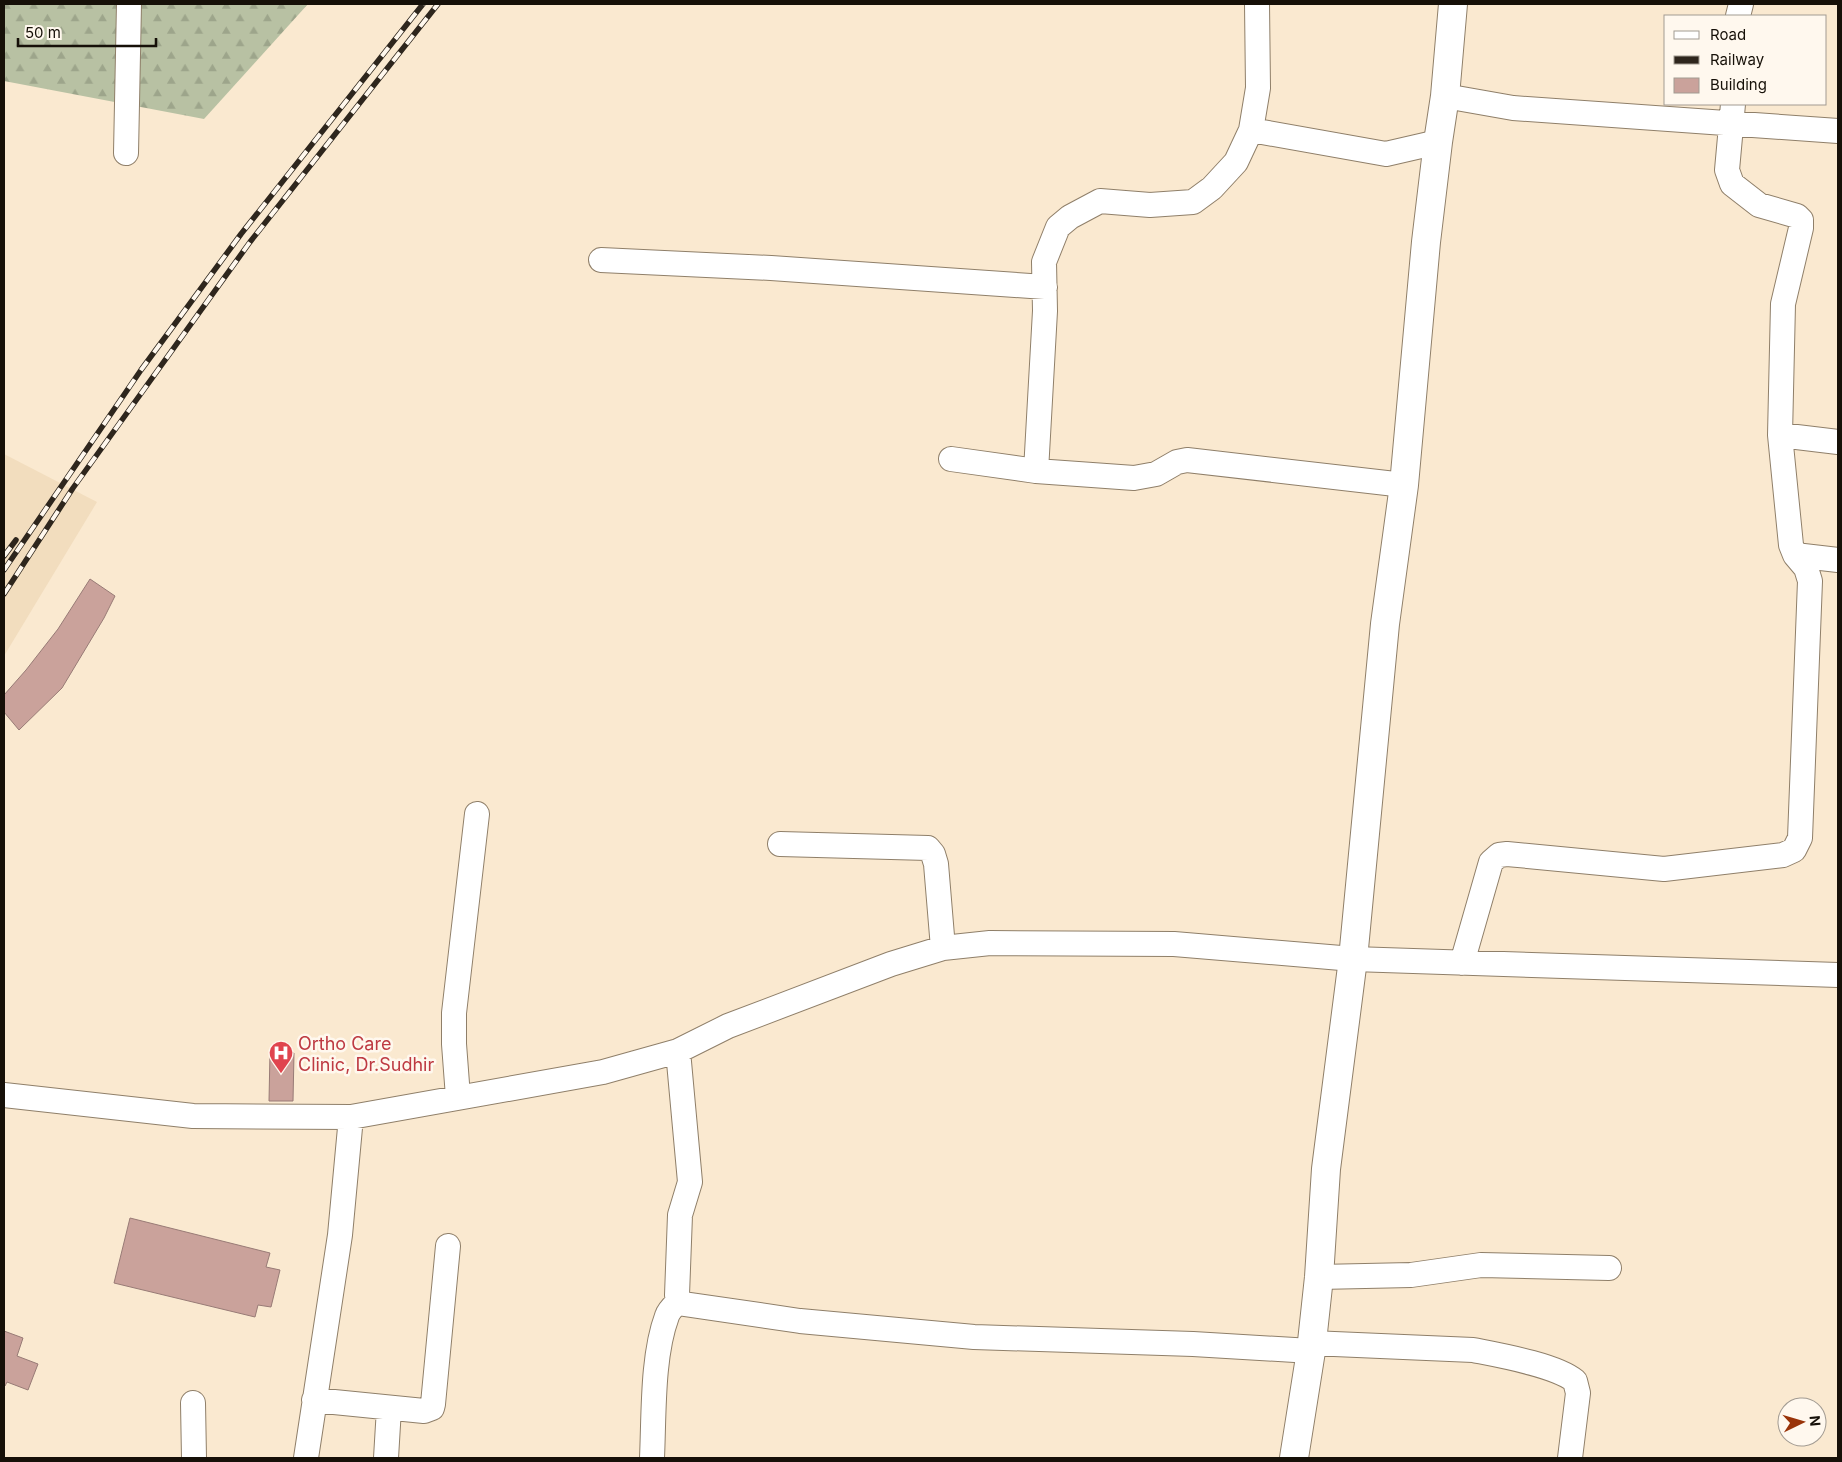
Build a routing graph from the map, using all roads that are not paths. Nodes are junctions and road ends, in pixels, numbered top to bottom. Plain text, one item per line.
1 (129, 4) edge
2 (1257, 4) edge
3 (1453, 4) edge
4 (1445, 96) junction
5 (1733, 113) edge
6 (1251, 130) junction
7 (1838, 131) edge
8 (1438, 142) junction
9 (126, 153) dead end
10 (601, 260) dead end
11 (1045, 287) junction
12 (1780, 435) junction
13 (1838, 442) edge
14 (951, 459) dead end
15 (1036, 471) junction
16 (1404, 485) junction
17 (1795, 555) junction
18 (1838, 560) edge
19 (477, 814) dead end
20 (780, 844) dead end
21 (943, 948) junction
22 (1352, 959) junction
23 (1462, 963) junction
24 (1838, 975) edge
25 (678, 1051) junction
26 (4, 1095) edge
27 (458, 1097) junction
28 (4, 1104) edge
29 (109, 1106) junction
30 (351, 1117) junction
31 (448, 1246) dead end
32 (1609, 1268) dead end
33 (1319, 1277) junction
34 (679, 1301) junction
35 (1311, 1347) junction
36 (314, 1400) junction
37 (193, 1403) dead end
38 (389, 1408) junction
39 (194, 1458) edge
40 (306, 1458) edge
41 (386, 1458) edge
42 (652, 1458) edge
43 (1294, 1458) edge
44 (1570, 1458) edge

1 - 9 street
2 - 6 street
3 - 4 main road
4 - 5 street
4 - 8 main road
5 - 7 street
5 - 12 street
6 - 8 street
6 - 11 street
8 - 16 main road
10 - 11 street
11 - 15 street
12 - 13 street
12 - 17 street
14 - 15 street
15 - 16 street
16 - 22 main road
17 - 18 street
17 - 23 street
19 - 27 street
20 - 21 street
21 - 22 street
21 - 25 street
22 - 23 street
22 - 33 main road
23 - 24 street
25 - 27 street
25 - 34 street
26 - 29 street
27 - 30 street
28 - 29 street
29 - 30 street
30 - 36 street
31 - 38 street
32 - 33 street
33 - 35 main road
34 - 35 street
34 - 42 street
35 - 43 main road
35 - 44 street
36 - 38 street
36 - 40 street
37 - 39 street
38 - 41 street

